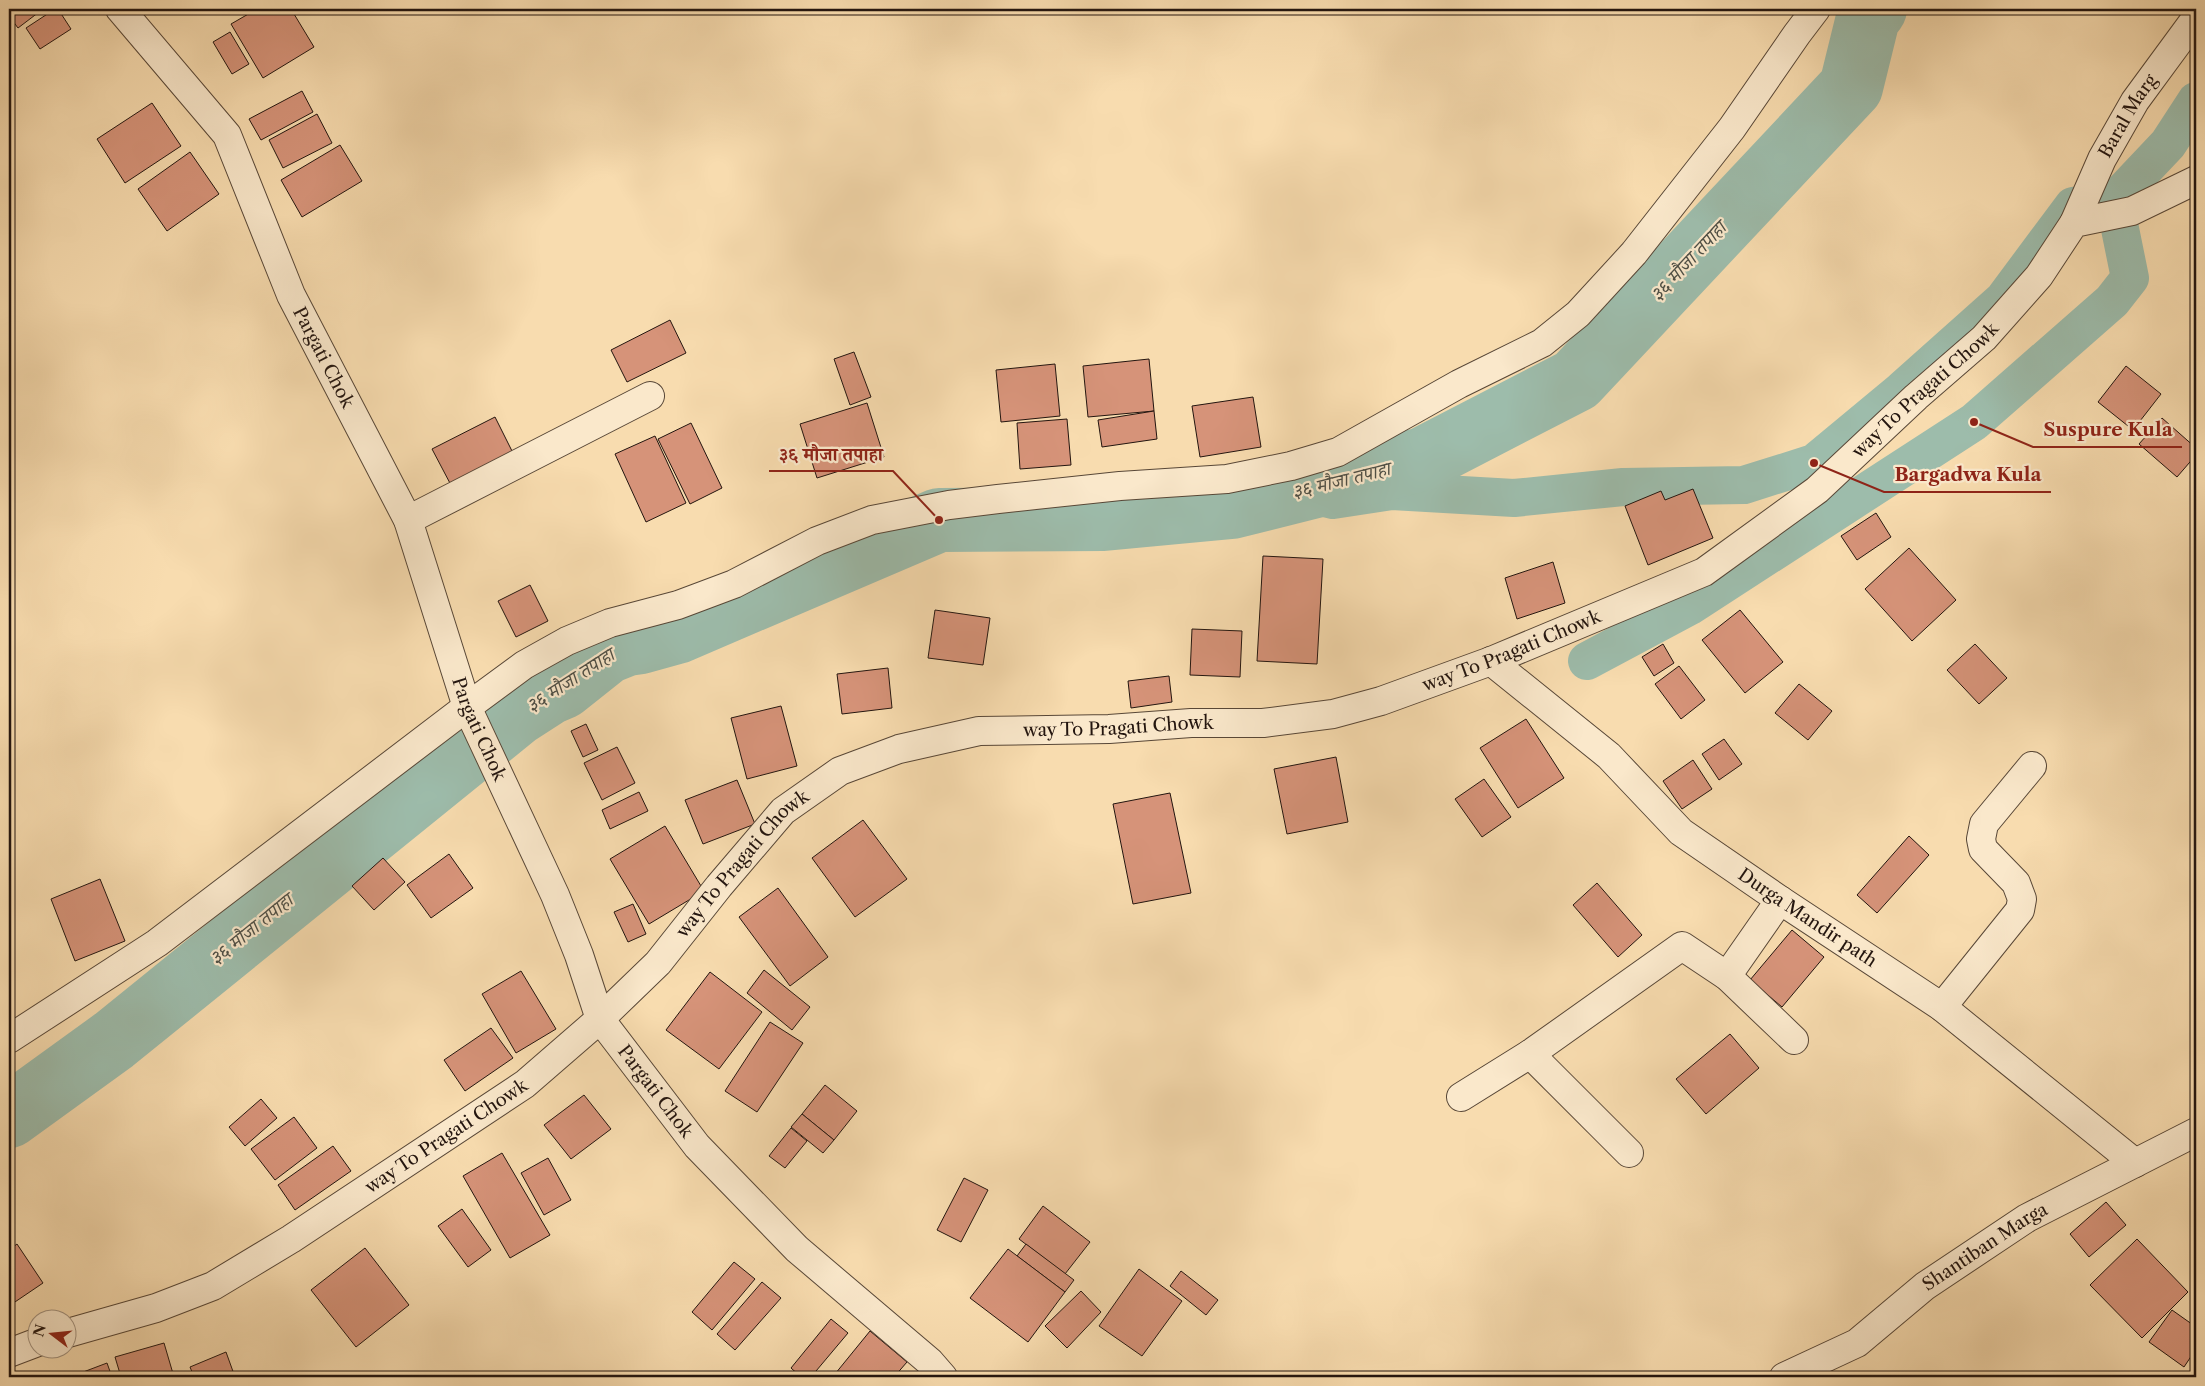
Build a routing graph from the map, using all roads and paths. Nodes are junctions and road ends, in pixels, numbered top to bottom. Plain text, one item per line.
1 (120, 9) edge
2 (1816, 9) edge
3 (2196, 18) edge
4 (2196, 180) edge
5 (2074, 223) junction
6 (650, 396) dead end
7 (408, 520) junction
8 (1490, 661) junction
9 (470, 713) junction
10 (2032, 766) dead end
11 (1780, 900) junction
12 (1727, 976) junction
13 (1942, 1007) junction
14 (600, 1019) junction
15 (9, 1039) edge
16 (1794, 1040) dead end
17 (1530, 1054) junction
18 (1461, 1097) dead end
19 (2196, 1132) edge
20 (1629, 1153) dead end
21 (2135, 1163) junction
22 (78, 1330) edge
23 (28, 1346) edge
24 (9, 1354) edge
25 (944, 1377) edge
26 (1784, 1377) edge

1 - 7 street, Pargati Chok
2 - 9 street
3 - 5 street, Baral Marg
4 - 5 street
5 - 8 street, way To Pragati Chowk
6 - 7 street
7 - 9 street, Pargati Chok
8 - 11 street, Durga Mandir path
8 - 14 street, way To Pragati Chowk
9 - 14 street, Pargati Chok
9 - 15 street
10 - 13 street
11 - 12 street
11 - 13 street, Durga Mandir path
12 - 16 street
12 - 17 street
13 - 21 street, Durga Mandir path
14 - 22 street, way To Pragati Chowk
14 - 25 street, Pargati Chok
17 - 18 street
17 - 20 street
19 - 21 street, Shantiban Marga
21 - 26 street, Shantiban Marga
23 - 24 street

